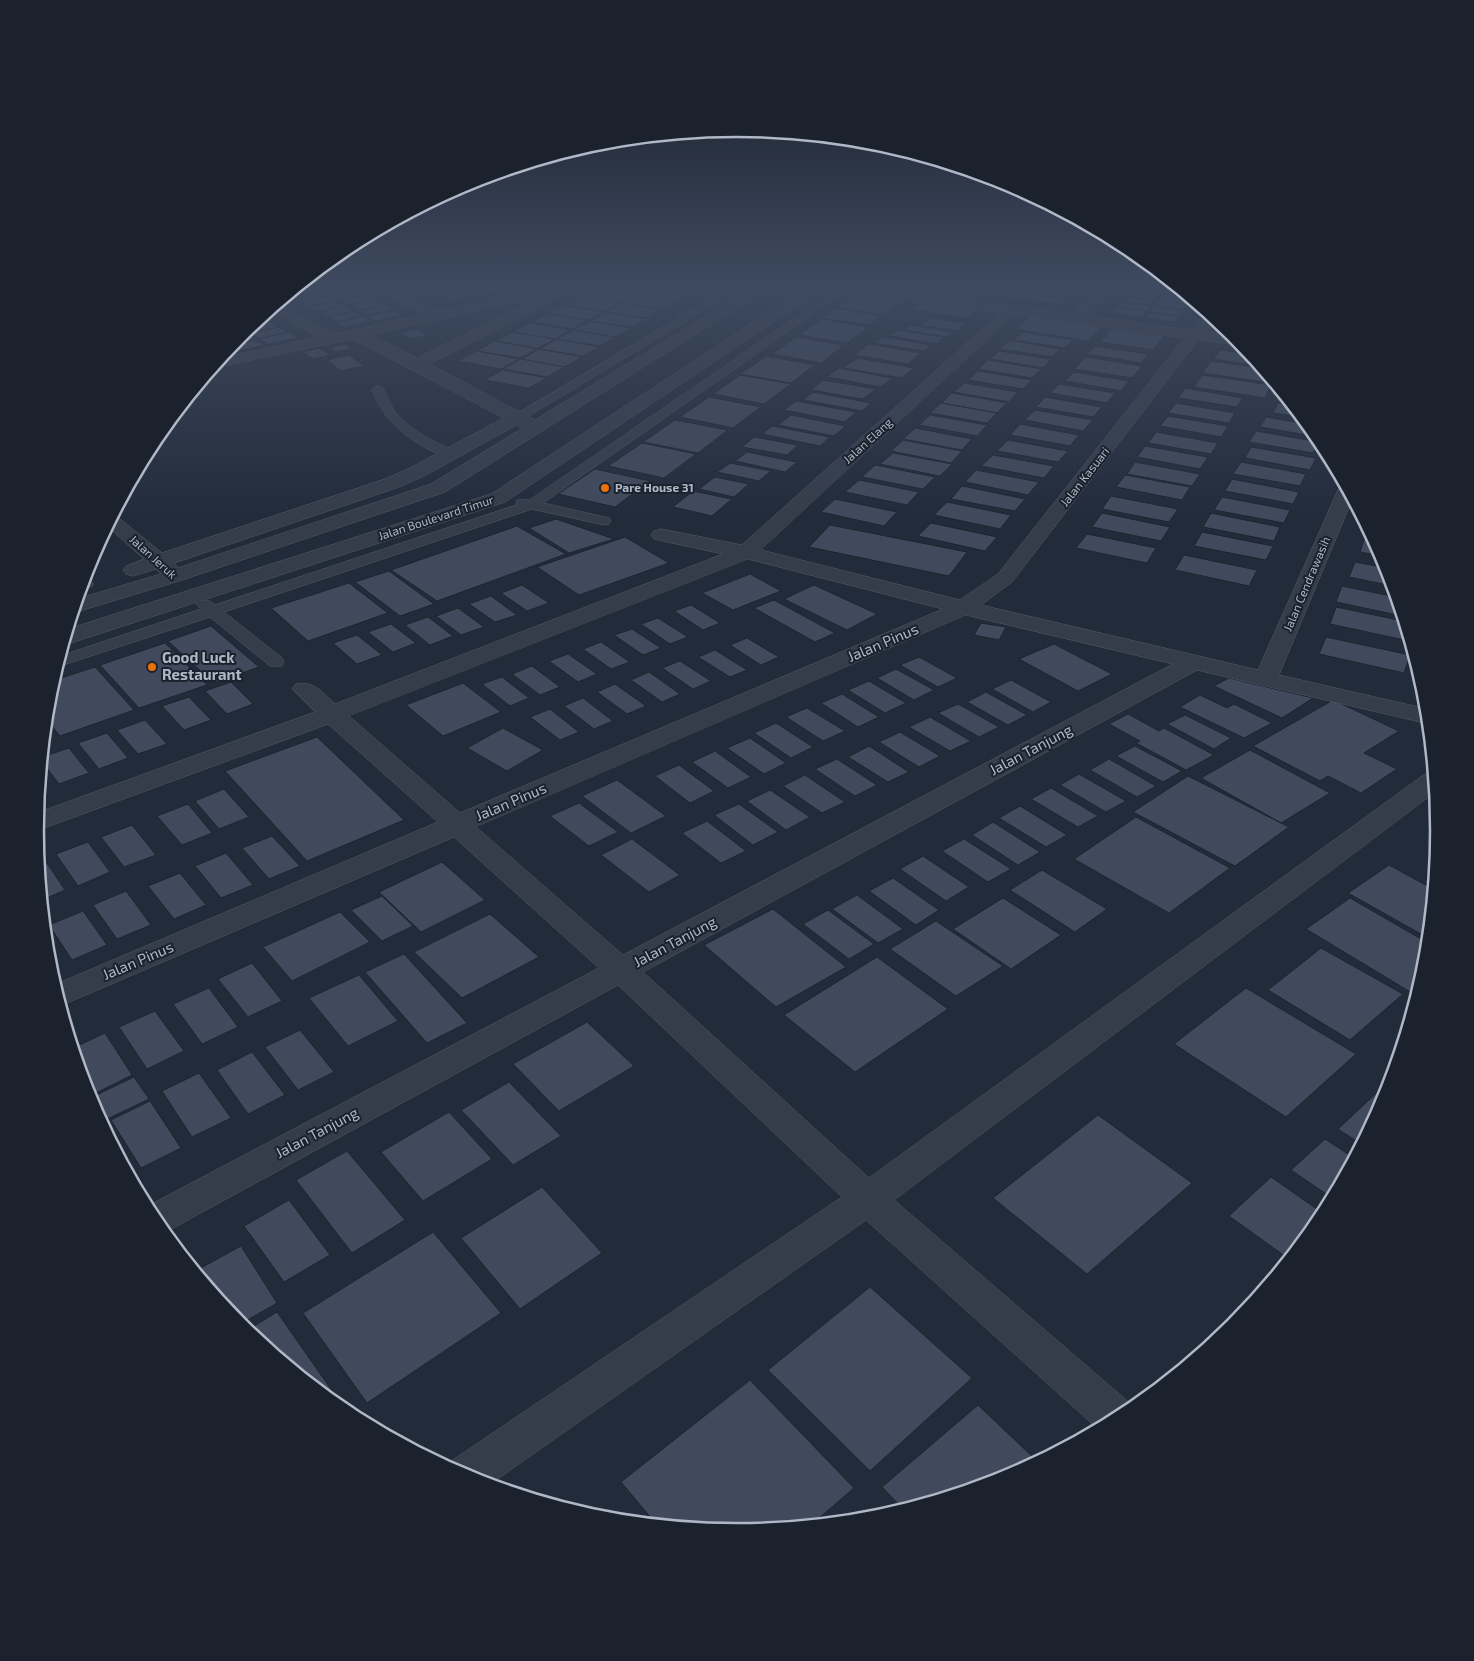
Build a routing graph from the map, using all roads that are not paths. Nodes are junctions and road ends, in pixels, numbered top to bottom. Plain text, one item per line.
1 (417, 364) edge
2 (608, 364) edge
3 (641, 364) edge
4 (701, 364) edge
5 (736, 364) edge
6 (952, 364) edge
7 (1173, 364) edge
8 (378, 390) dead end
9 (518, 417) junction
10 (537, 429) junction
11 (450, 454) junction
12 (1344, 497) edge
13 (498, 498) junction
14 (531, 505) junction
15 (604, 521) dead end
16 (116, 523) edge
17 (661, 536) dead end
18 (746, 552) junction
19 (160, 562) junction
20 (176, 576) junction
21 (94, 581) edge
22 (195, 595) junction
23 (82, 605) edge
24 (964, 608) junction
25 (211, 611) junction
26 (72, 635) edge
27 (65, 660) edge
28 (276, 662) dead end
29 (1194, 662) junction
30 (1266, 678) junction
31 (304, 689) dead end
32 (332, 714) junction
33 (1420, 715) edge
34 (1429, 784) edge
35 (44, 820) edge
36 (458, 825) junction
37 (622, 971) junction
38 (63, 993) edge
39 (868, 1199) junction
40 (162, 1217) edge
41 (1111, 1414) edge
42 (473, 1471) edge

1 - 9 street
2 - 9 lane
3 - 10 street, Jalan Boulevard Timur
4 - 13 street, Jalan Boulevard Timur
5 - 14 lane
6 - 18 street, Jalan Elang
7 - 24 street, Jalan Kasuari
8 - 11 lane
9 - 10 street
9 - 11 street
10 - 20 street, Jalan Boulevard Timur
11 - 19 street
12 - 30 street, Jalan Cendrawasih
13 - 14 lane
13 - 22 street, Jalan Boulevard Timur
14 - 15 lane
14 - 25 lane
16 - 19 street, Jalan Jeruk
17 - 18 street
18 - 24 street
18 - 32 street
19 - 20 street, Jalan Jeruk
19 - 21 street
20 - 22 street, Jalan Jeruk
20 - 23 street, Jalan Boulevard Timur
22 - 25 lane
22 - 26 street, Jalan Boulevard Timur
24 - 29 street
24 - 36 street, Jalan Pinus
25 - 27 lane
25 - 28 lane
29 - 30 street
29 - 37 street, Jalan Tanjung
30 - 33 street
31 - 32 street
32 - 35 street
32 - 36 street
34 - 39 street
36 - 37 street
36 - 38 street, Jalan Pinus
37 - 39 street
37 - 40 street, Jalan Tanjung
39 - 41 street
39 - 42 street

